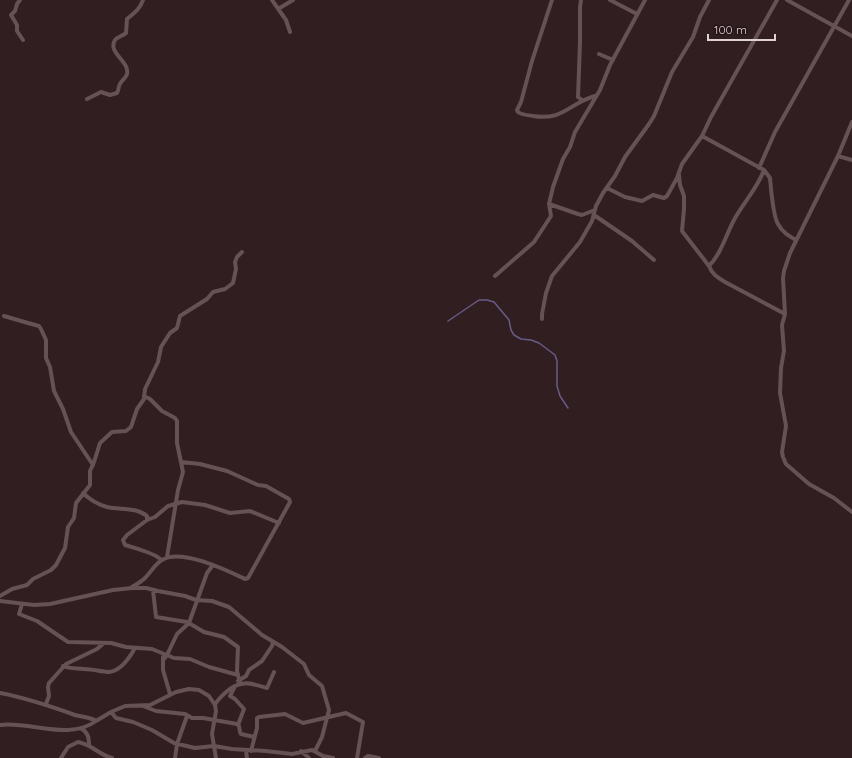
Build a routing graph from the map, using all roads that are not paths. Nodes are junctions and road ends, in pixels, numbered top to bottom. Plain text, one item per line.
1 (20, 0) edge
2 (143, 0) edge
3 (272, 0) edge
4 (293, 0) edge
5 (552, 0) edge
6 (581, 0) edge
7 (610, 0) edge
8 (644, 0) edge
9 (709, 0) edge
10 (777, 0) edge
11 (786, 0) edge
12 (849, 0) edge
13 (278, 9) junction
14 (637, 14) junction
15 (834, 27) junction
16 (290, 32) dead end
17 (852, 36) edge
18 (23, 40) dead end
19 (599, 54) dead end
20 (613, 60) junction
21 (595, 96) junction
22 (87, 99) dead end
23 (582, 100) junction
24 (852, 122) edge
25 (702, 136) junction
26 (838, 156) junction
27 (852, 160) edge
28 (758, 168) junction
29 (764, 170) junction
30 (679, 172) junction
31 (607, 188) junction
32 (549, 204) junction
33 (595, 210) junction
34 (594, 215) junction
35 (796, 240) junction
36 (242, 252) dead end
37 (654, 260) dead end
38 (709, 266) junction
39 (495, 276) dead end
40 (785, 314) junction
41 (4, 316) dead end
42 (542, 319) dead end
43 (144, 396) junction
44 (181, 462) junction
45 (93, 464) junction
46 (83, 493) junction
47 (176, 503) junction
48 (852, 512) edge
49 (147, 520) junction
50 (279, 522) junction
51 (167, 557) junction
52 (161, 560) junction
53 (213, 565) junction
54 (132, 588) junction
55 (153, 590) junction
56 (0, 596) edge
57 (198, 600) junction
58 (0, 601) edge
59 (22, 604) junction
60 (189, 623) junction
61 (273, 642) junction
62 (104, 643) junction
63 (135, 648) junction
64 (162, 653) junction
65 (168, 655) junction
66 (164, 659) junction
67 (63, 666) junction
68 (274, 672) dead end
69 (238, 675) junction
70 (240, 682) junction
71 (0, 694) edge
72 (170, 694) junction
73 (215, 700) junction
74 (46, 704) junction
75 (142, 706) junction
76 (111, 712) junction
77 (187, 716) junction
78 (327, 717) junction
79 (215, 720) junction
80 (96, 722) junction
81 (0, 725) edge
82 (238, 725) junction
83 (81, 728) junction
84 (254, 737) junction
85 (178, 744) junction
86 (89, 745) junction
87 (214, 746) junction
88 (251, 750) junction
89 (246, 751) junction
90 (315, 751) junction
91 (301, 752) junction
92 (61, 758) edge
93 (112, 758) edge
94 (175, 758) edge
95 (216, 758) edge
96 (247, 758) edge
97 (309, 758) edge
98 (333, 758) edge
99 (357, 758) edge
100 (365, 758) edge
101 (379, 758) edge

1 - 18 street
2 - 22 street
3 - 13 street
4 - 13 street
5 - 23 street
6 - 23 street
7 - 14 street
8 - 14 street
9 - 31 street
10 - 25 street
11 - 15 street
12 - 15 street
13 - 16 street
14 - 20 street
15 - 17 street
15 - 28 street
19 - 20 street
20 - 21 street
21 - 23 street
21 - 32 street
24 - 26 street
25 - 28 street
25 - 30 street
26 - 27 street
26 - 35 street
28 - 29 street
29 - 35 street
29 - 38 street
30 - 31 street
30 - 38 street
31 - 33 street
32 - 33 street
32 - 39 street
33 - 34 street
34 - 37 street
34 - 42 street
35 - 40 street
36 - 43 street
38 - 40 street
40 - 48 street
41 - 45 street
43 - 44 street
43 - 45 street
44 - 47 street
44 - 50 street
45 - 46 street
46 - 49 street
46 - 56 street
47 - 49 street
47 - 50 street
47 - 51 street
49 - 52 street
50 - 53 street
51 - 52 street
51 - 53 street
52 - 54 street
53 - 57 street
54 - 55 street
54 - 59 street
55 - 57 street
55 - 60 street
57 - 60 street
57 - 61 street
58 - 59 street
59 - 62 street
60 - 65 street
60 - 69 street
61 - 70 street
61 - 78 street
62 - 63 street
62 - 67 street
63 - 64 street
63 - 67 street
64 - 65 street
64 - 66 street
65 - 66 street
65 - 69 street
66 - 72 street
67 - 74 street
68 - 70 street
69 - 70 street
70 - 73 street
70 - 82 street
71 - 74 street
72 - 73 street
72 - 75 street
73 - 79 street
74 - 80 street
75 - 76 street
75 - 77 street
76 - 80 street
76 - 85 street
77 - 79 street
77 - 85 street
78 - 84 street
78 - 90 street
78 - 99 street
79 - 82 street
79 - 87 street
80 - 83 street
81 - 83 street
82 - 84 street
83 - 86 street
84 - 88 street
85 - 87 street
85 - 94 street
86 - 92 street
86 - 93 street
87 - 89 street
87 - 95 street
88 - 89 street
88 - 91 street
89 - 96 street
90 - 91 street
90 - 98 street
91 - 97 street
100 - 101 street

